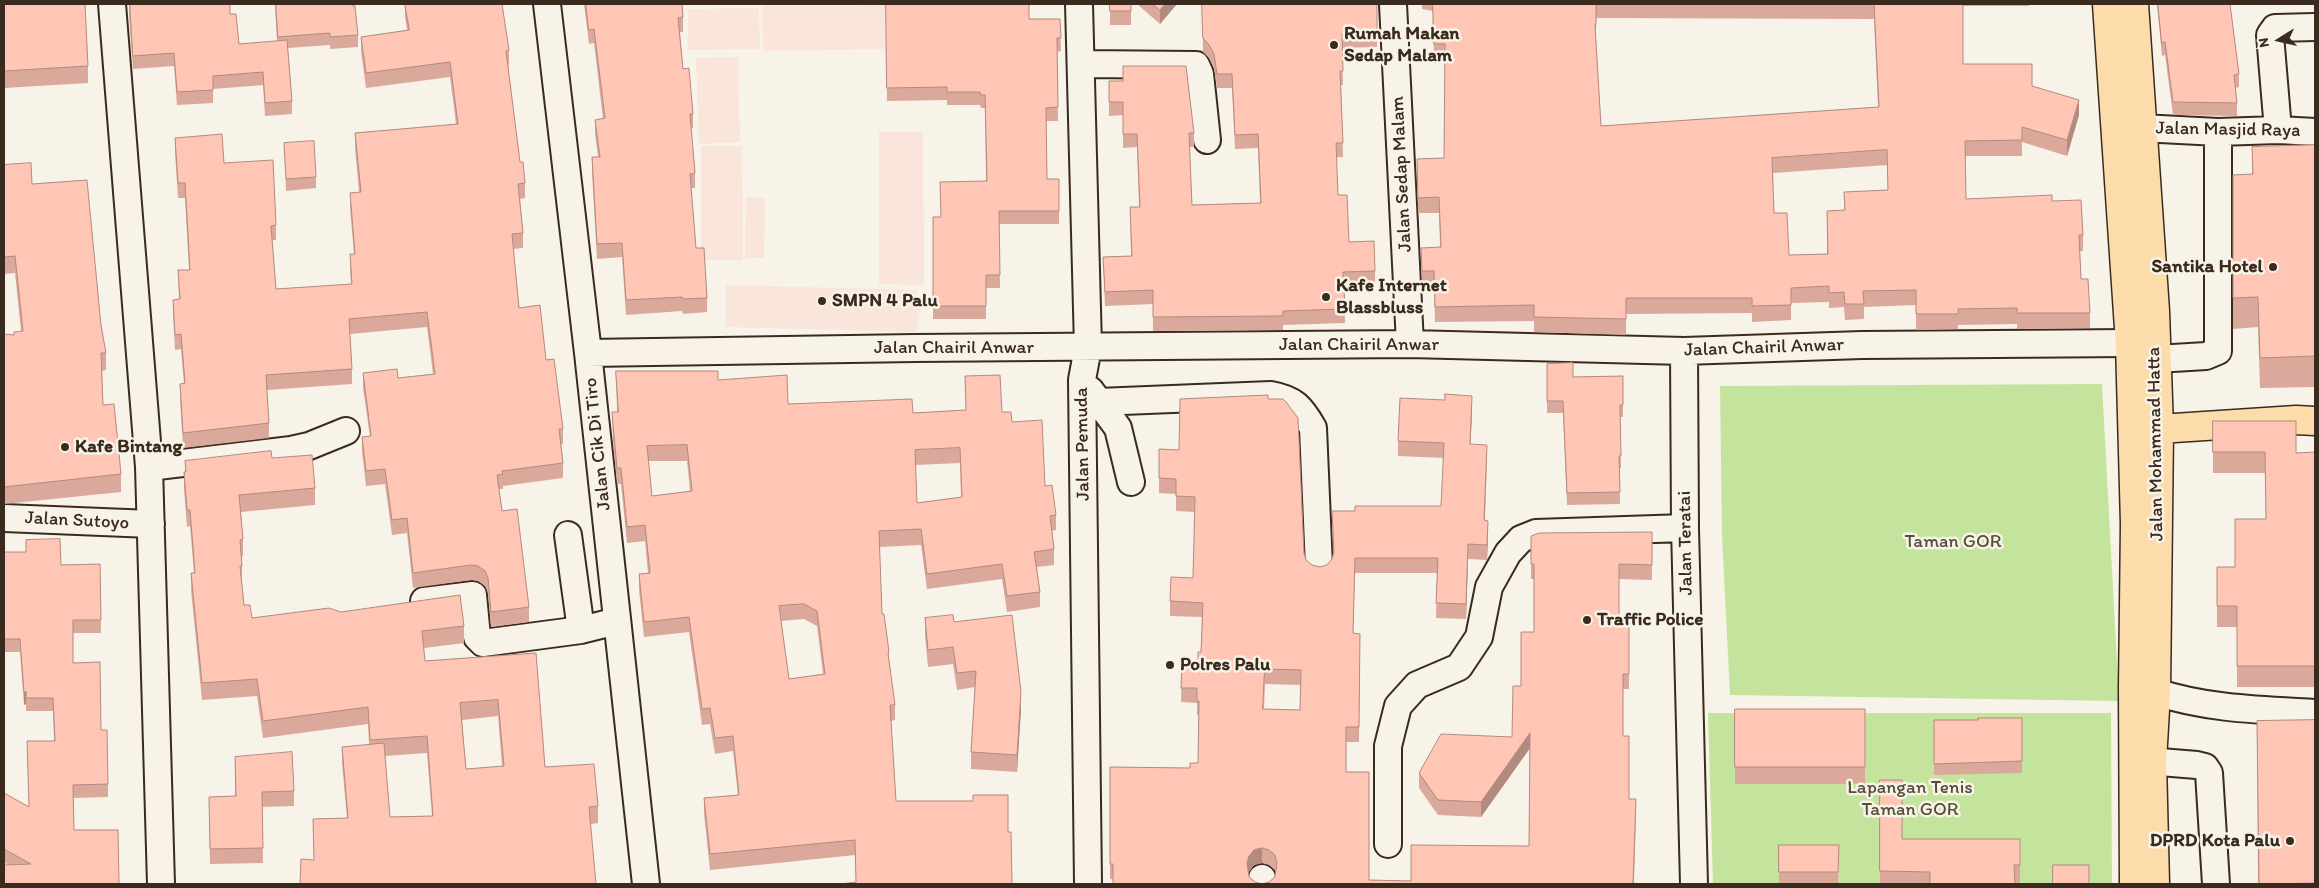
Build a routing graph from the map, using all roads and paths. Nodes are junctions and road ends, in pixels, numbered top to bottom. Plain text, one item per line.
1 (112, 4) edge
2 (547, 4) edge
3 (1079, 4) edge
4 (1394, 4) edge
5 (2107, 4) edge
6 (2134, 4) edge
7 (2315, 27) edge
8 (1082, 64) junction
9 (2142, 128) junction
10 (2278, 130) junction
11 (2218, 132) junction
12 (2315, 132) edge
13 (1207, 140) dead end
14 (1410, 344) junction
15 (2130, 344) junction
16 (1088, 347) junction
17 (1684, 351) junction
18 (588, 353) junction
19 (2156, 359) junction
20 (1082, 380) junction
21 (1098, 402) junction
22 (2315, 420) edge
23 (2159, 429) junction
24 (346, 431) dead end
25 (149, 467) junction
26 (1131, 482) dead end
27 (4, 518) edge
28 (151, 524) junction
29 (1685, 528) junction
30 (568, 535) dead end
31 (1319, 566) edge
32 (404, 604) edge
33 (617, 621) junction
34 (581, 630) junction
35 (2144, 690) junction
36 (2315, 713) edge
37 (2144, 761) junction
38 (1388, 844) dead end
39 (161, 884) edge
40 (646, 884) edge
41 (1088, 884) edge
42 (1694, 884) edge
43 (2134, 884) edge
44 (2155, 884) edge
45 (2216, 884) edge

1 - 25 street
2 - 18 street, Jalan Cik Di Tiro
3 - 8 street, Jalan Pemuda
4 - 14 street, Jalan Sedap Malam
5 - 15 main road, Jalan Mohammad Hatta
6 - 9 main road, Jalan Mohammad Hatta
7 - 10 street
8 - 13 street
8 - 16 street, Jalan Pemuda
9 - 11 street, Jalan Masjid Raya
9 - 19 main road, Jalan Mohammad Hatta
10 - 11 street, Jalan Masjid Raya
10 - 12 street, Jalan Masjid Raya
11 - 19 street
14 - 16 street, Jalan Chairil Anwar
14 - 17 street, Jalan Chairil Anwar
15 - 17 street, Jalan Chairil Anwar
15 - 35 main road, Jalan Mohammad Hatta
16 - 18 street, Jalan Chairil Anwar
16 - 20 street, Jalan Pemuda
17 - 29 street, Jalan Teratai
18 - 33 street, Jalan Cik Di Tiro
19 - 23 main road, Jalan Mohammad Hatta
20 - 21 street
20 - 41 street, Jalan Pemuda
21 - 26 street
21 - 31 street
22 - 23 main road
23 - 35 main road, Jalan Mohammad Hatta
24 - 25 street
25 - 28 street
27 - 28 street, Jalan Sutoyo
28 - 39 street
29 - 38 street
29 - 42 street, Jalan Teratai
30 - 34 street
32 - 34 street
33 - 34 street
33 - 40 street, Jalan Cik Di Tiro
35 - 36 street
35 - 37 main road, Jalan Mohammad Hatta
37 - 43 main road, Jalan Mohammad Hatta
37 - 44 main road, Jalan Mohammad Hatta
37 - 45 street

